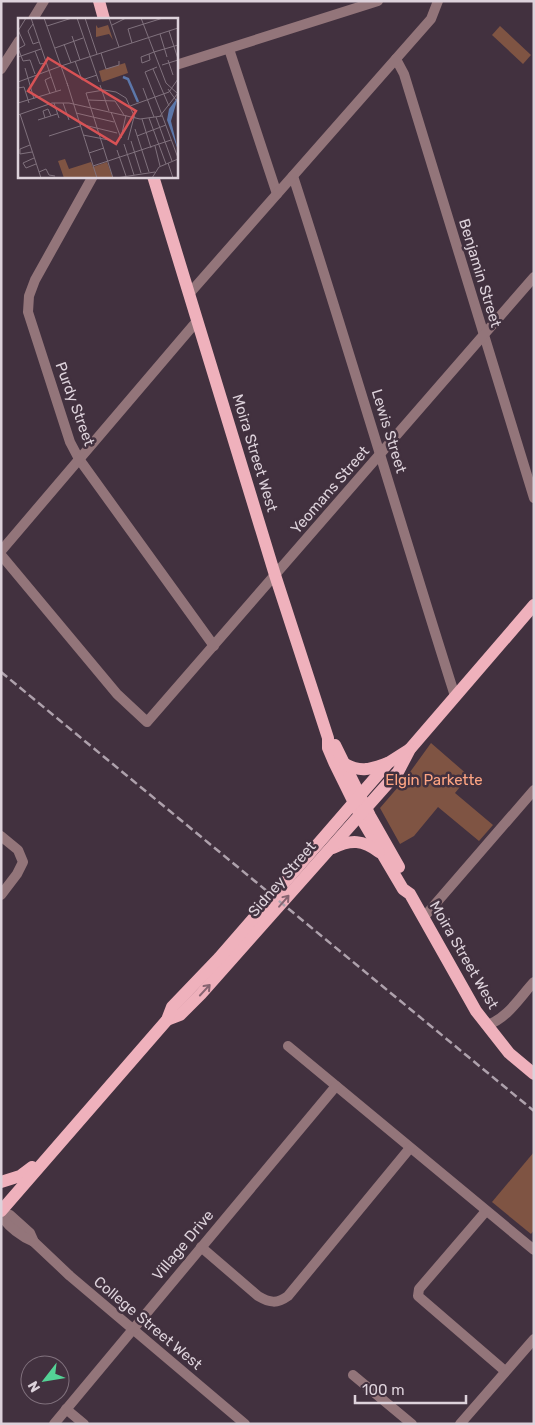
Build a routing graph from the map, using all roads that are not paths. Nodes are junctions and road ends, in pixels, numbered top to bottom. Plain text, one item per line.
1 (44, 1) edge
2 (99, 1) edge
3 (378, 1) edge
4 (438, 1) edge
5 (34, 18) edge
6 (104, 18) edge
7 (18, 43) edge
8 (229, 49) junction
9 (396, 59) junction
10 (178, 64) edge
11 (1, 69) edge
12 (293, 176) junction
13 (92, 178) edge
14 (154, 178) edge
15 (277, 194) junction
16 (534, 277) edge
17 (189, 294) junction
18 (197, 321) junction
19 (484, 335) junction
20 (380, 455) junction
21 (79, 459) junction
22 (534, 498) edge
23 (1, 553) edge
24 (276, 575) junction
25 (534, 604) edge
26 (214, 646) junction
27 (455, 696) junction
28 (328, 738) junction
29 (410, 749) junction
30 (388, 763) junction
31 (345, 764) junction
32 (534, 790) edge
33 (357, 799) junction
34 (363, 812) junction
35 (1, 836) edge
36 (329, 851) junction
37 (380, 853) junction
38 (299, 874) junction
39 (410, 894) junction
40 (1, 895) edge
41 (424, 917) junction
42 (534, 982) edge
43 (487, 1025) junction
44 (288, 1046) dead end
45 (534, 1074) edge
46 (336, 1086) junction
47 (410, 1148) junction
48 (47, 1157) junction
49 (1, 1182) edge
50 (486, 1211) junction
51 (1, 1213) edge
52 (201, 1247) junction
53 (534, 1250) edge
54 (132, 1330) junction
55 (534, 1338) edge
56 (505, 1371) junction
57 (353, 1375) dead end
58 (66, 1410) junction
59 (54, 1424) edge
60 (84, 1424) edge
61 (245, 1424) edge
62 (412, 1424) edge
63 (460, 1424) edge

1 - 5 street
2 - 6 main road
3 - 8 street
4 - 9 street
7 - 11 street
8 - 10 street
8 - 15 street
9 - 12 street
9 - 19 street, Benjamin Street
12 - 15 street
12 - 20 street, Lewis Street
13 - 21 street, Purdy Street
14 - 17 main road, Moira Street West
15 - 17 street
16 - 19 street, Yeomans Street
17 - 18 main road, Moira Street West
18 - 21 street
18 - 24 main road, Moira Street West
19 - 20 street, Yeomans Street
19 - 22 street, Benjamin Street
20 - 24 street, Yeomans Street
20 - 27 street, Lewis Street
21 - 23 street
21 - 26 street, Purdy Street
23 - 26 street, Yeomans Street
24 - 26 street, Yeomans Street
24 - 28 main road, Moira Street West
25 - 27 main road, Sidney Street
27 - 29 main road, Sidney Street
28 - 31 main road, Moira Street West
28 - 33 main road, Moira Street West
29 - 30 main road, Sidney Street
29 - 34 main road, Sidney Street
30 - 31 main road
30 - 33 main road, Sidney Street
31 - 33 main road, Moira Street West
32 - 41 street
33 - 34 main road, Moira Street West
33 - 38 main road, Sidney Street
34 - 36 main road, Sidney Street
34 - 37 main road, Moira Street West
34 - 39 main road, Moira Street West
35 - 40 street
36 - 37 main road
36 - 38 main road, Sidney Street
37 - 39 main road, Moira Street West
38 - 48 main road, Sidney Street
39 - 41 main road, Moira Street West
41 - 43 main road, Moira Street West
42 - 43 street
43 - 45 main road, Moira Street West
44 - 46 street
46 - 47 street
46 - 52 street, Village Drive
47 - 50 street
47 - 52 street
48 - 49 main road
48 - 51 main road, Sidney Street
50 - 53 street
50 - 56 street
51 - 54 street, College Street West
52 - 54 street, Village Drive
54 - 58 street, Village Drive
54 - 61 street, College Street West
55 - 56 street
56 - 63 street
57 - 62 street
58 - 59 street, Village Drive
58 - 60 street

